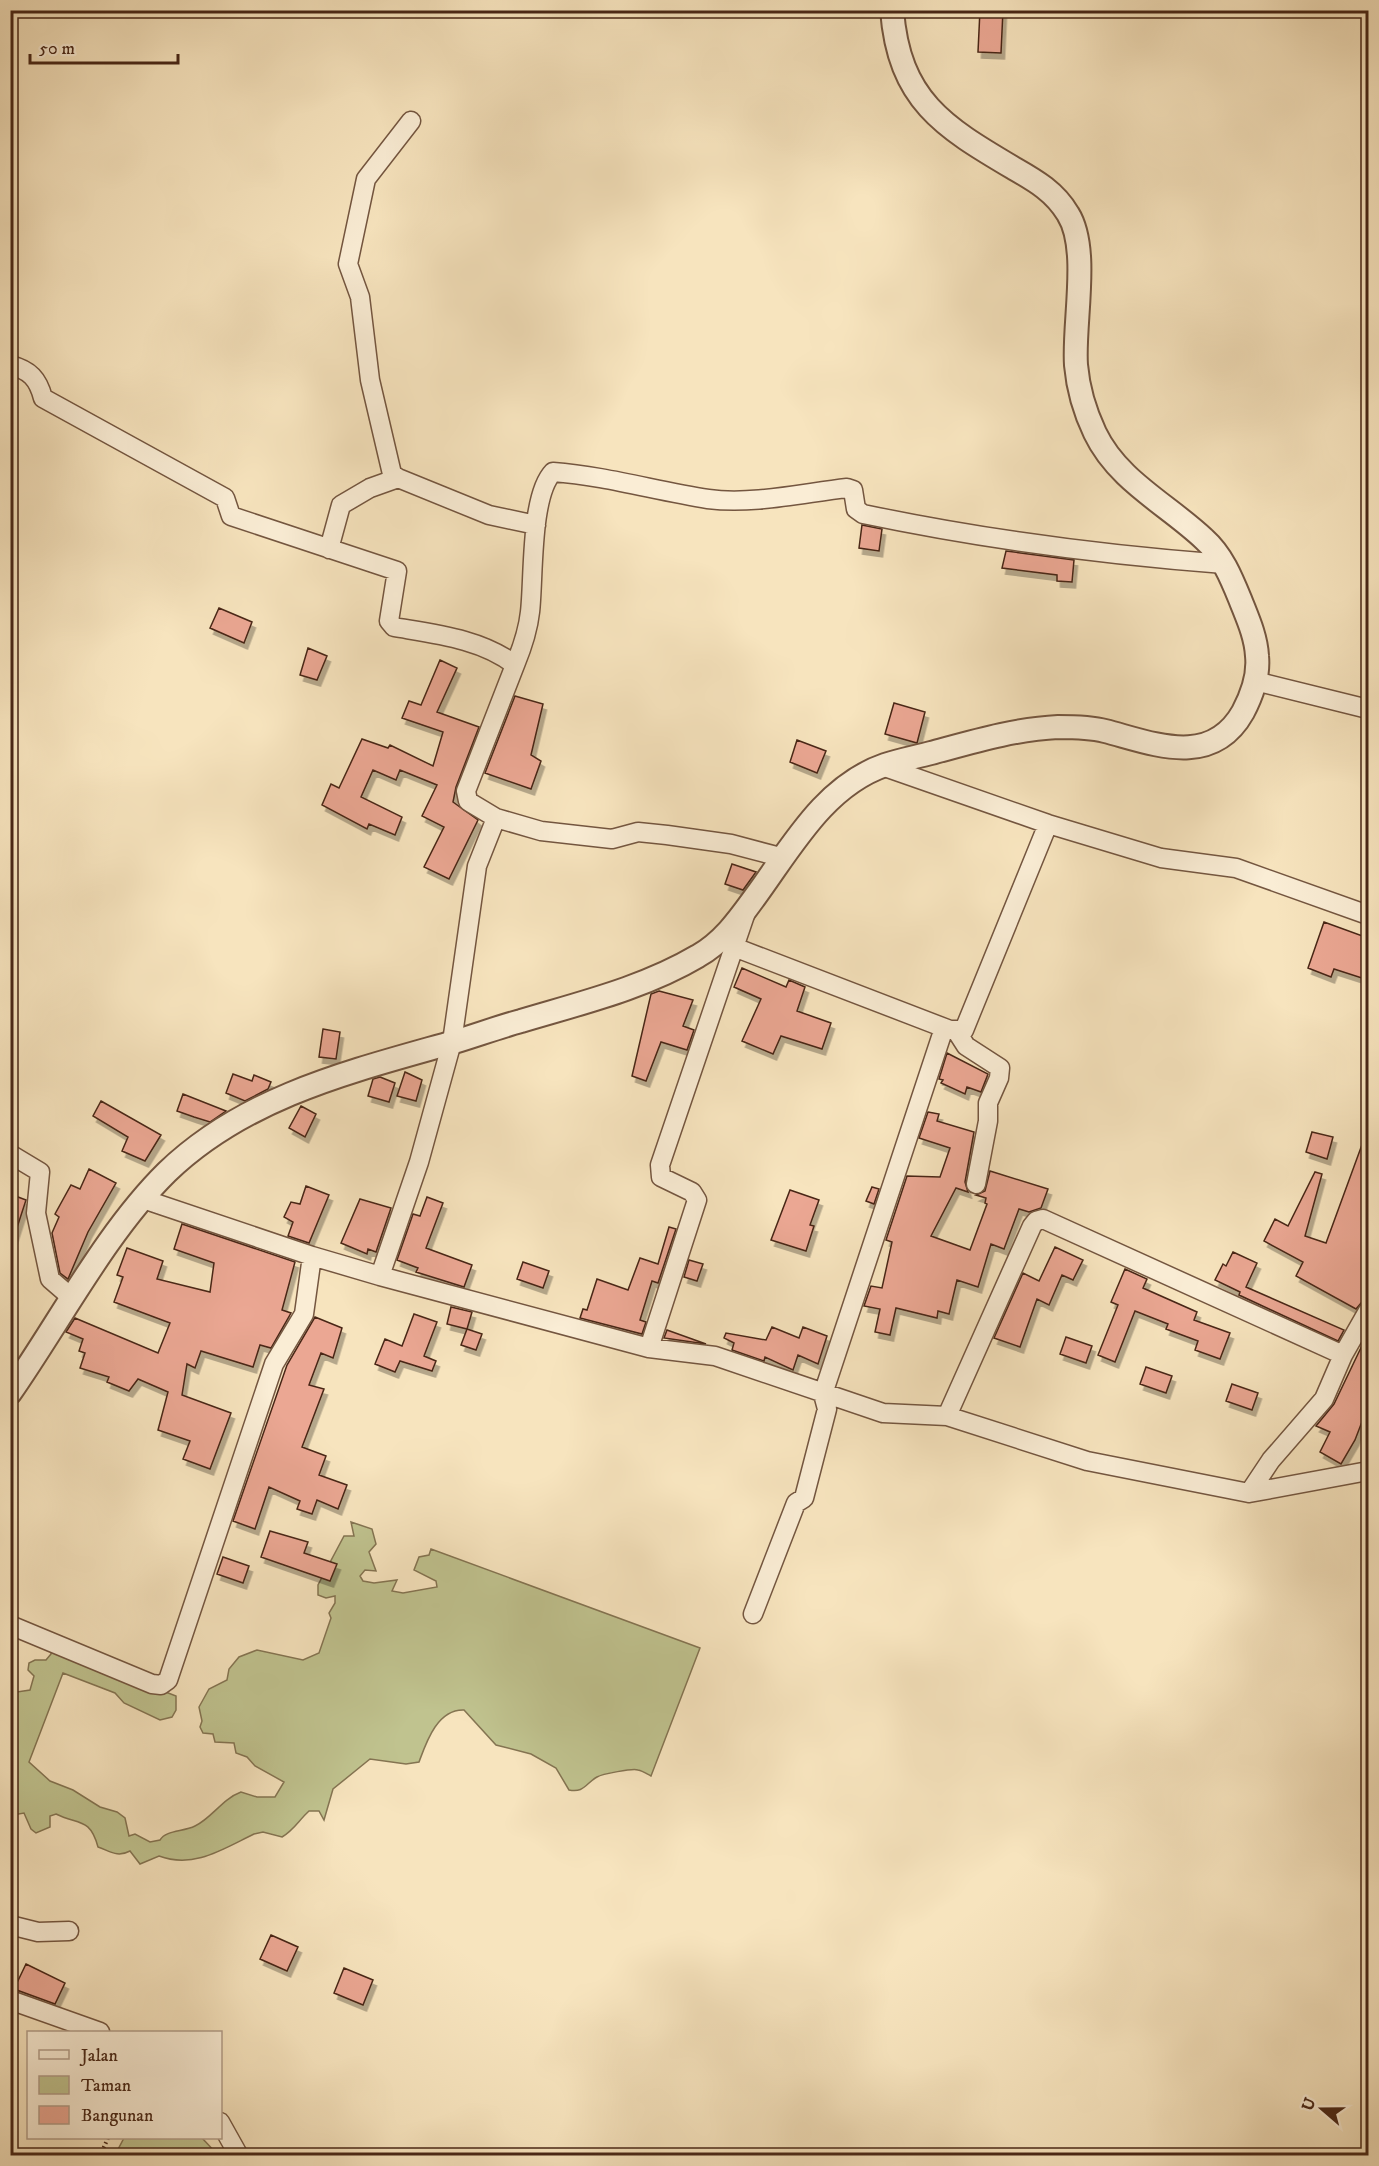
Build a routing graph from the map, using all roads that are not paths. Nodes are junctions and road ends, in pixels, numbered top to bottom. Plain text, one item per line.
1 (892, 10) edge
2 (411, 121) dead end
3 (10, 365) edge
4 (398, 478) junction
5 (536, 525) junction
6 (329, 549) junction
7 (1224, 564) junction
8 (515, 665) junction
9 (1255, 681) junction
10 (1368, 709) edge
11 (882, 766) junction
12 (496, 818) junction
13 (1048, 824) junction
14 (784, 858) junction
15 (748, 907) junction
16 (1368, 915) edge
17 (734, 947) junction
18 (951, 1030) junction
19 (453, 1042) junction
20 (10, 1154) edge
21 (976, 1184) dead end
22 (143, 1199) junction
23 (312, 1256) junction
24 (380, 1276) junction
25 (72, 1298) junction
26 (1368, 1311) edge
27 (649, 1348) junction
28 (1343, 1355) junction
29 (10, 1394) edge
30 (823, 1394) junction
31 (947, 1416) junction
32 (1368, 1471) edge
33 (1249, 1492) junction
34 (753, 1614) dead end
35 (10, 1625) edge
36 (10, 1925) edge
37 (69, 1931) dead end
38 (10, 2000) edge
39 (97, 2031) edge
40 (222, 2126) edge
41 (238, 2156) edge

1 - 7 street
2 - 4 street
3 - 6 street
4 - 5 street
4 - 6 street
5 - 7 street
5 - 8 street
6 - 8 street
7 - 9 street
8 - 12 street
9 - 10 street
9 - 11 street
11 - 13 street
11 - 14 street
12 - 14 street
12 - 19 street
13 - 16 street
13 - 18 street
14 - 15 street
15 - 17 street
15 - 19 street
17 - 18 street
17 - 27 street
18 - 21 street
18 - 30 street
19 - 22 street
19 - 24 street
20 - 25 street
22 - 23 street
22 - 25 street
23 - 24 street
23 - 35 street
24 - 27 street
25 - 29 street
26 - 28 street
27 - 30 street
28 - 31 street
28 - 33 street
30 - 31 street
30 - 34 street
31 - 33 street
32 - 33 street
36 - 37 street
38 - 39 street
40 - 41 street

